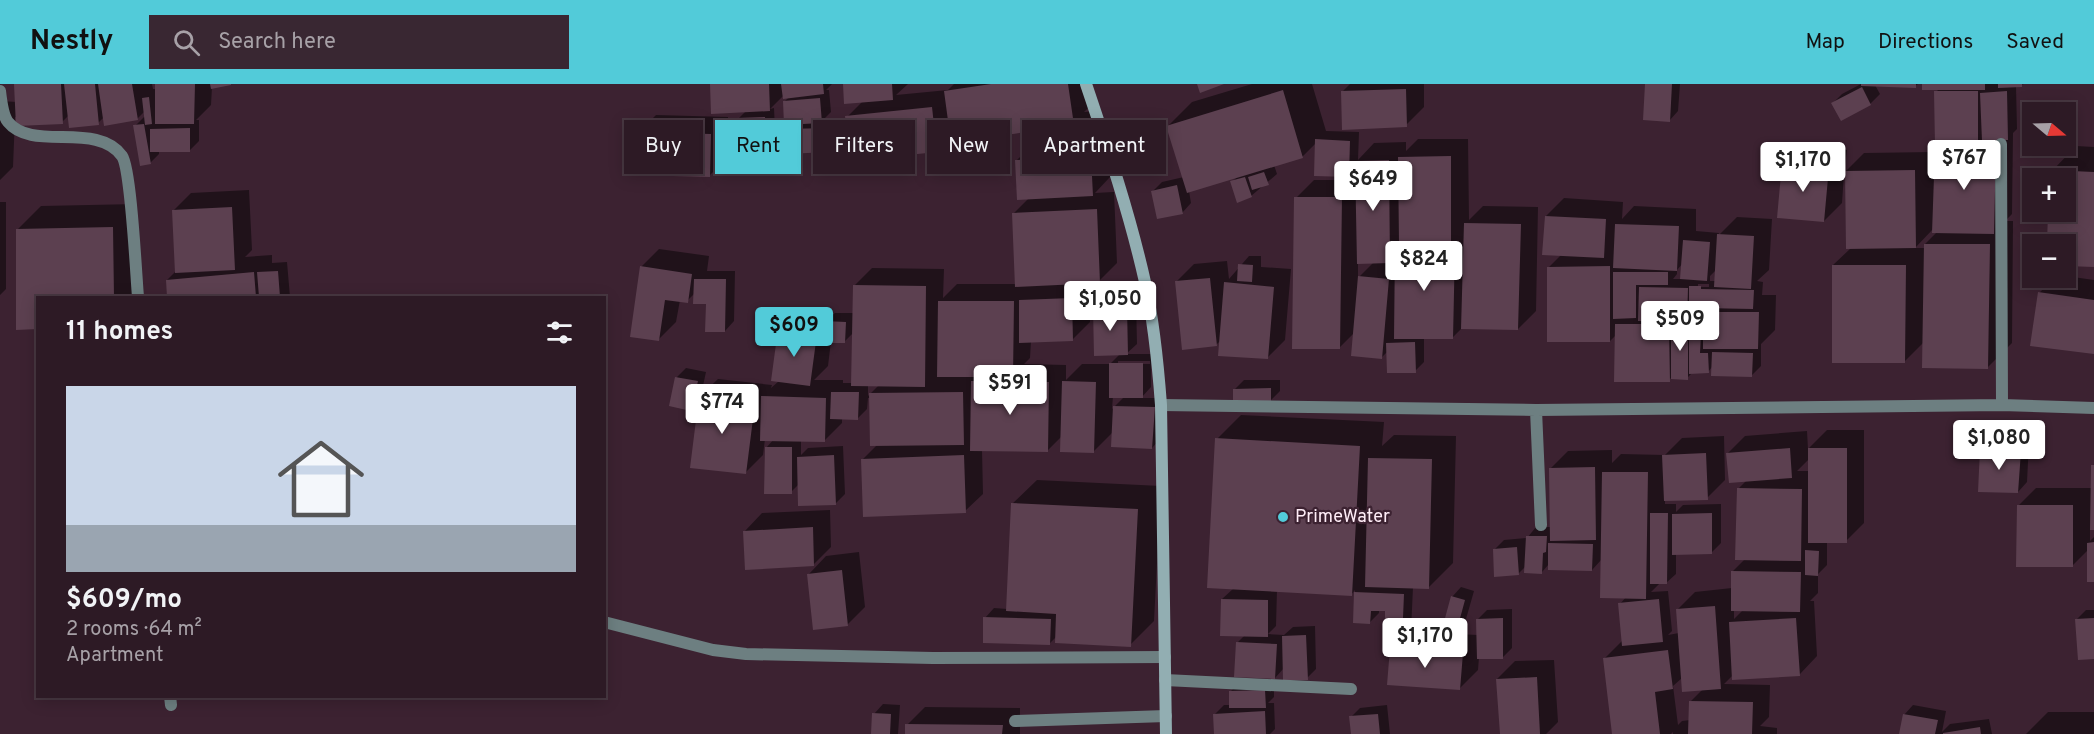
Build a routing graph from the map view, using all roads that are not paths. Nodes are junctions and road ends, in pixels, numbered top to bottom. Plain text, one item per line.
1 (1086, 84) edge
2 (0, 91) edge
3 (2001, 144) dead end
4 (138, 296) edge
5 (1161, 405) junction
6 (2002, 405) junction
7 (2094, 408) edge
8 (1536, 410) junction
9 (1541, 525) dead end
10 (606, 623) edge
11 (1165, 657) junction
12 (1165, 680) junction
13 (1351, 689) dead end
14 (1166, 716) junction
15 (1016, 721) dead end
16 (1166, 734) edge

1 - 5 street
2 - 4 street
3 - 6 street
5 - 8 street
5 - 11 street
6 - 7 street
6 - 8 street
8 - 9 street
10 - 11 street
11 - 12 street
12 - 13 street
12 - 14 street
14 - 15 street
14 - 16 street

